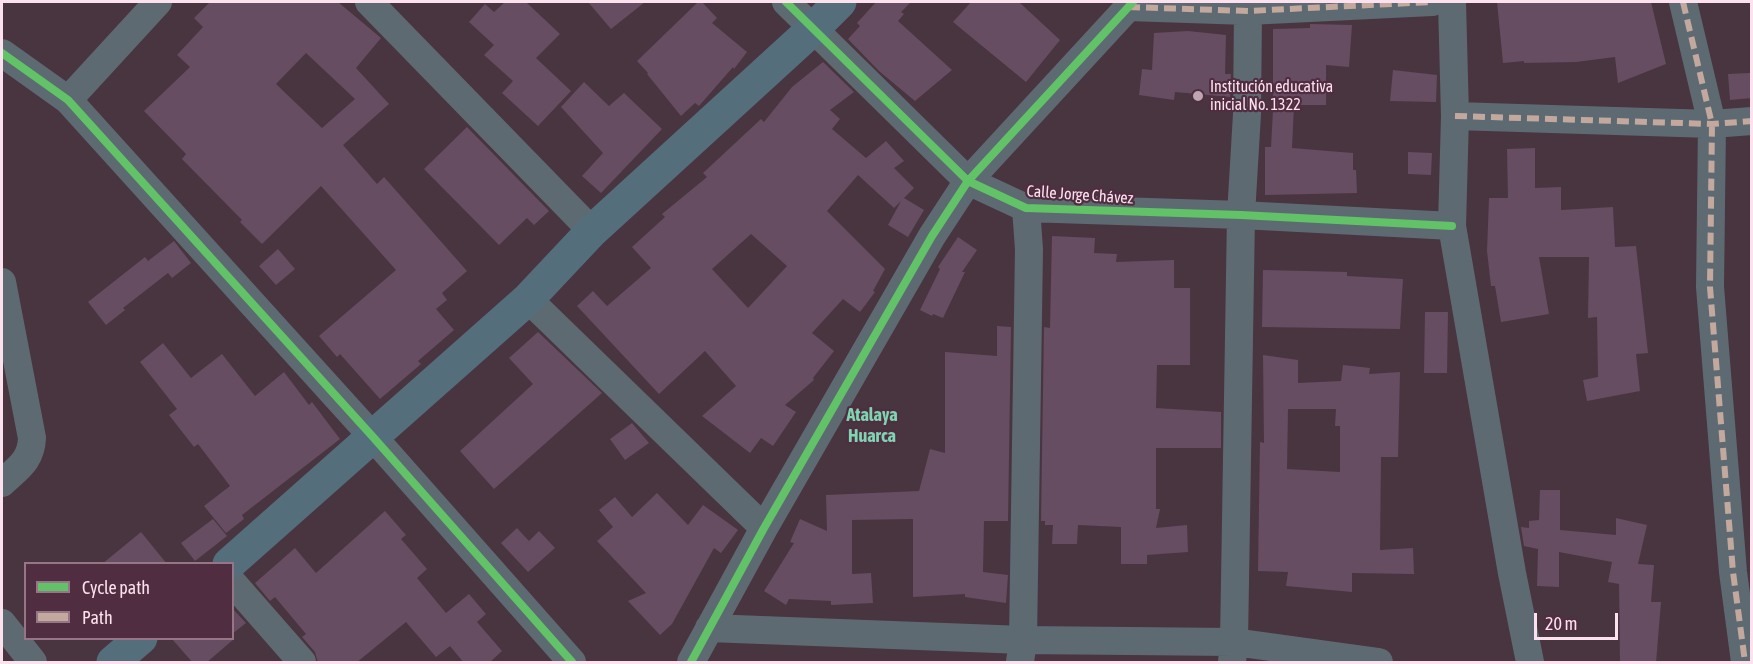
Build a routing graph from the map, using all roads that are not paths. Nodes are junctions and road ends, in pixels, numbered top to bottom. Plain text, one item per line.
1 (158, 2) edge
2 (369, 2) edge
3 (786, 2) edge
4 (840, 2) edge
5 (1432, 2) edge
6 (1452, 2) edge
7 (1683, 2) edge
8 (1130, 4) edge
9 (1248, 11) junction
10 (813, 28) junction
11 (2, 53) edge
12 (68, 100) junction
13 (1455, 116) junction
14 (1752, 121) edge
15 (1712, 123) junction
16 (968, 181) junction
17 (1026, 208) junction
18 (1241, 215) junction
19 (1452, 226) junction
20 (592, 231) junction
21 (2, 282) edge
22 (528, 299) junction
23 (373, 437) junction
24 (2, 483) edge
25 (764, 528) junction
26 (231, 562) edge
27 (234, 584) edge
28 (2, 623) edge
29 (709, 628) junction
30 (140, 640) edge
31 (1022, 651) edge
32 (1233, 652) edge
33 (33, 663) edge
34 (113, 663) edge
35 (302, 663) edge
36 (572, 663) edge
37 (691, 663) edge
38 (1379, 663) edge
39 (1530, 663) edge
40 (1745, 663) edge

1 - 12 street
2 - 20 street
3 - 10 street, Calle Jorge Chávez
4 - 10 main road
5 - 9 street
6 - 13 street
7 - 15 street
8 - 9 street
8 - 16 street
9 - 18 street
10 - 16 street, Calle Jorge Chávez
10 - 20 main road
11 - 12 street
12 - 23 street
13 - 15 street
13 - 19 street
14 - 15 street
15 - 40 street
16 - 17 street, Calle Jorge Chávez
16 - 25 street
17 - 18 street, Calle Jorge Chávez
17 - 31 street
18 - 19 street, Calle Jorge Chávez
18 - 32 street
19 - 39 street
20 - 22 main road
21 - 24 street
22 - 23 main road
22 - 25 street
23 - 26 main road
23 - 36 street
25 - 29 street
27 - 35 street
28 - 33 street
29 - 31 street
29 - 37 street
30 - 34 main road
31 - 32 street
32 - 38 street

